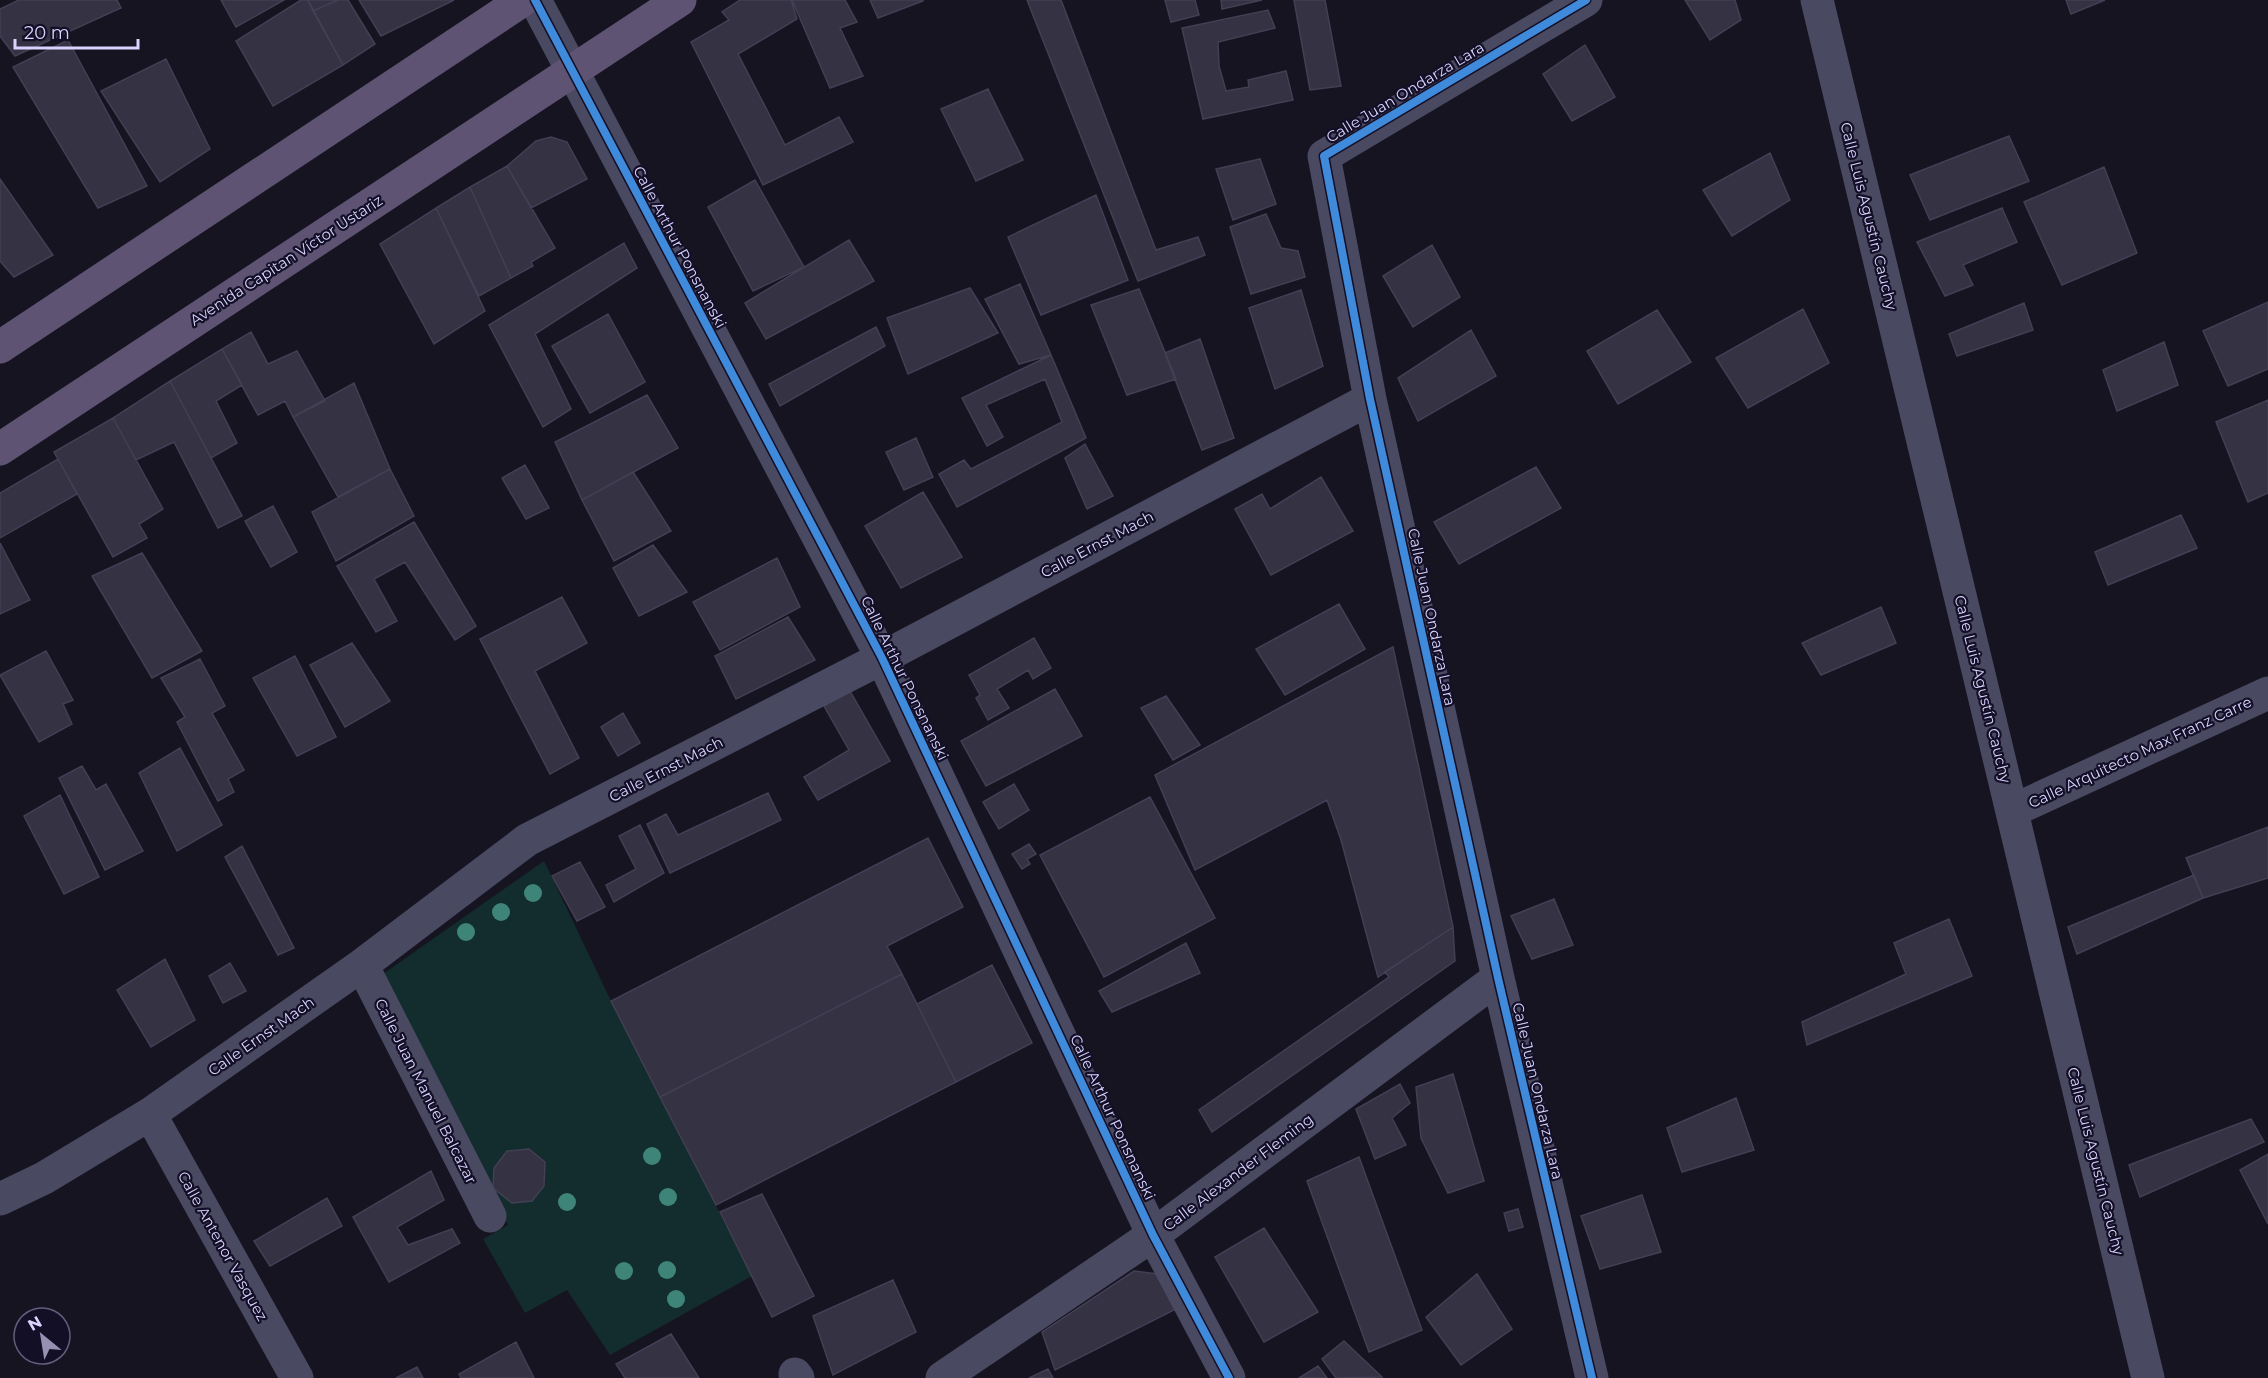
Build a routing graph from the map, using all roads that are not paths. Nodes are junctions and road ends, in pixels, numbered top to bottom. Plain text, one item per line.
1 (523, 0) edge
2 (535, 0) edge
3 (680, 0) edge
4 (1586, 0) edge
5 (1816, 0) edge
6 (572, 71) junction
7 (0, 347) edge
8 (1370, 399) junction
9 (0, 449) edge
10 (882, 658) junction
11 (2268, 693) edge
12 (2012, 811) junction
13 (362, 965) junction
14 (1498, 978) junction
15 (150, 1114) junction
16 (0, 1199) edge
17 (490, 1216) dead end
18 (1153, 1235) junction
19 (297, 1378) edge
20 (942, 1378) edge
21 (1229, 1378) edge
22 (1592, 1378) edge
23 (2148, 1378) edge

1 - 7 main road
2 - 6 street, Calle Arthur Ponsnanski
3 - 6 main road, Avenida Capitan Víctor Ustariz
4 - 8 street, Calle Juan Ondarza Lara
5 - 12 street, Calle Luis Agustín Cauchy
6 - 9 main road, Avenida Capitan Víctor Ustariz
6 - 10 street, Calle Arthur Ponsnanski
8 - 10 street, Calle Ernst Mach
8 - 14 street, Calle Juan Ondarza Lara
10 - 13 street, Calle Ernst Mach
10 - 18 street, Calle Arthur Ponsnanski
11 - 12 street, Calle Arquitecto Max Franz Carre
12 - 23 street, Calle Luis Agustín Cauchy
13 - 15 street, Calle Ernst Mach
13 - 17 street, Calle Juan Manuel Balcazar
14 - 18 street, Calle Alexander Fleming
14 - 22 street, Calle Juan Ondarza Lara
15 - 16 street, Calle Ernst Mach
15 - 19 street, Calle Antenor Vasquez
18 - 20 street, Calle Alexander Fleming
18 - 21 street, Calle Arthur Ponsnanski

